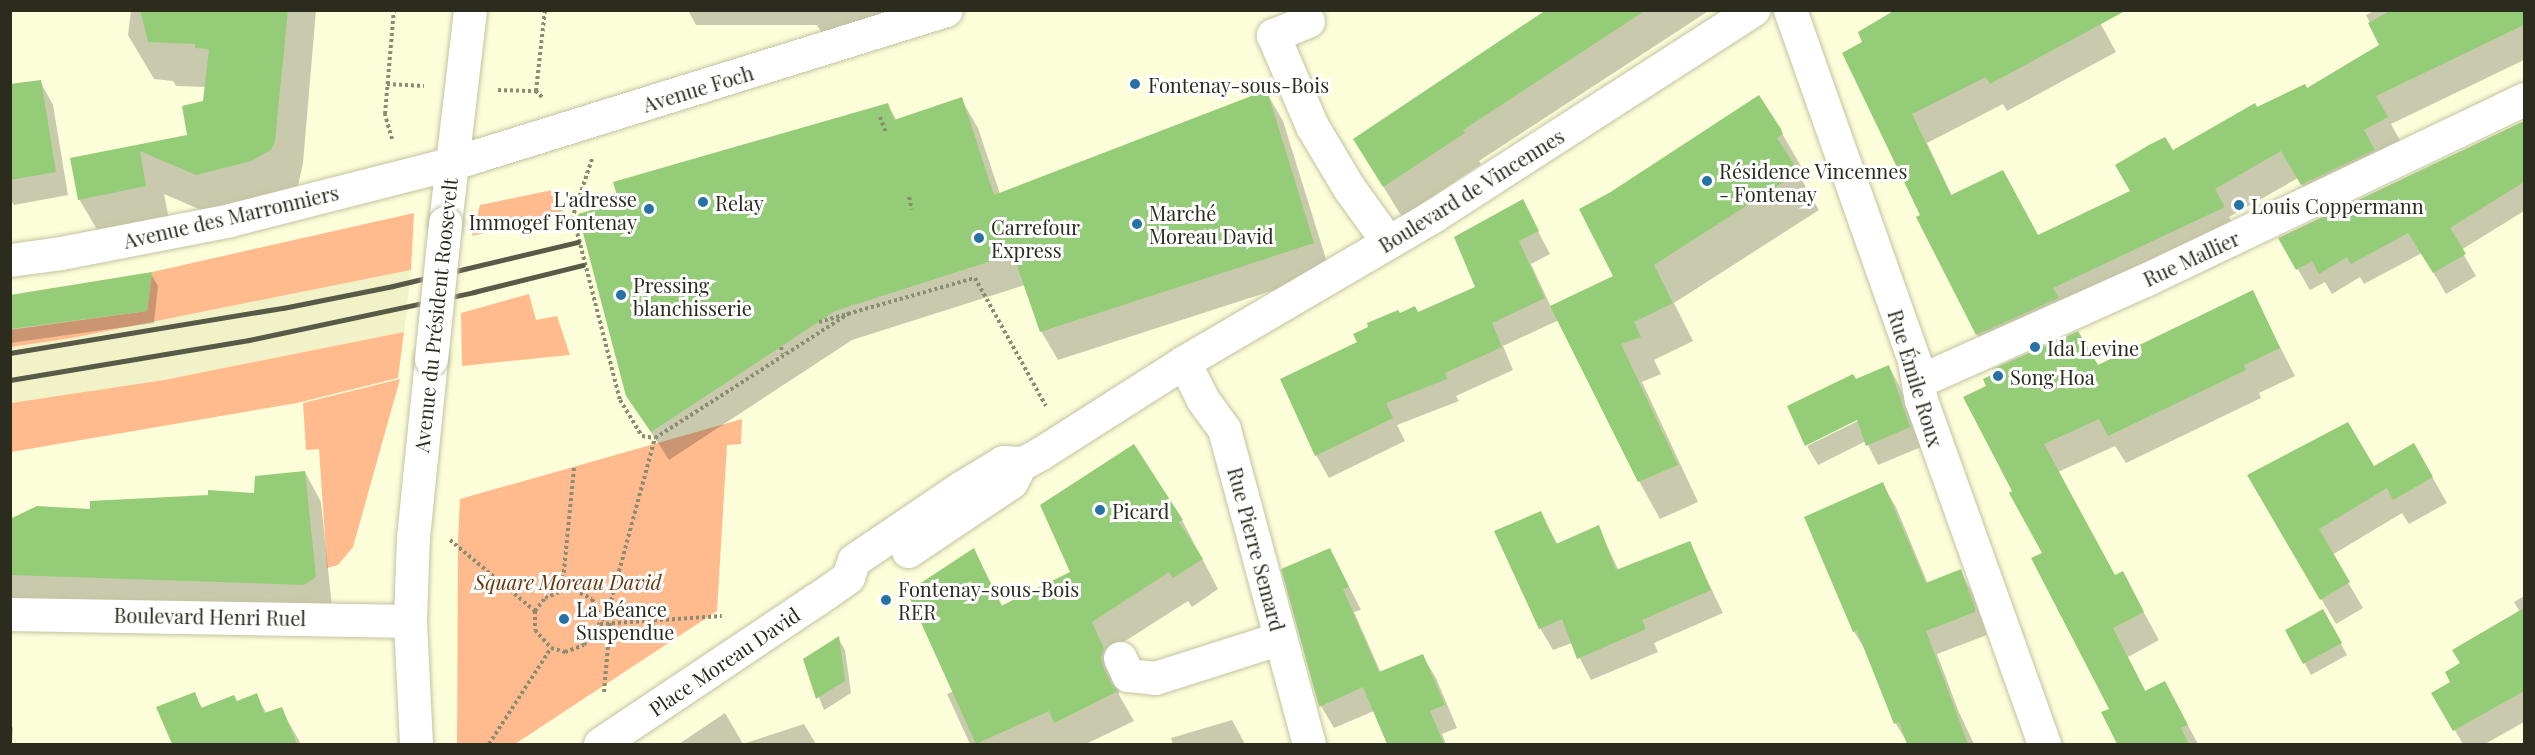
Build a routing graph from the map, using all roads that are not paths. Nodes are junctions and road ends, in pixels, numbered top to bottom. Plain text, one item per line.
1 (470, 10) edge
2 (946, 10) edge
3 (1754, 10) edge
4 (1790, 10) edge
5 (1308, 21) dead end
6 (2524, 99) edge
7 (450, 164) junction
8 (1388, 242) junction
9 (10, 260) edge
10 (1184, 362) junction
11 (1919, 381) junction
12 (10, 614) edge
13 (410, 621) junction
14 (1280, 638) junction
15 (1120, 658) dead end
16 (416, 744) edge
17 (600, 744) edge
18 (1309, 744) edge
19 (2044, 744) edge

1 - 7 street, Avenue du Président Roosevelt
2 - 7 street, Avenue Foch
3 - 8 street, Boulevard de Vincennes
4 - 11 street, Rue Émile Roux
5 - 8 street
6 - 11 street, Rue Mallier
7 - 9 street, Avenue des Marronniers
7 - 13 street, Avenue du Président Roosevelt, bridge
8 - 10 street, Boulevard de Vincennes
10 - 14 street, Rue Pierre Semard
10 - 17 street, Place Moreau David
11 - 19 street, Rue Émile Roux
12 - 13 street, Boulevard Henri Ruel
13 - 16 street, Avenue du Président Roosevelt
14 - 15 street
14 - 18 street, Rue Pierre Semard

